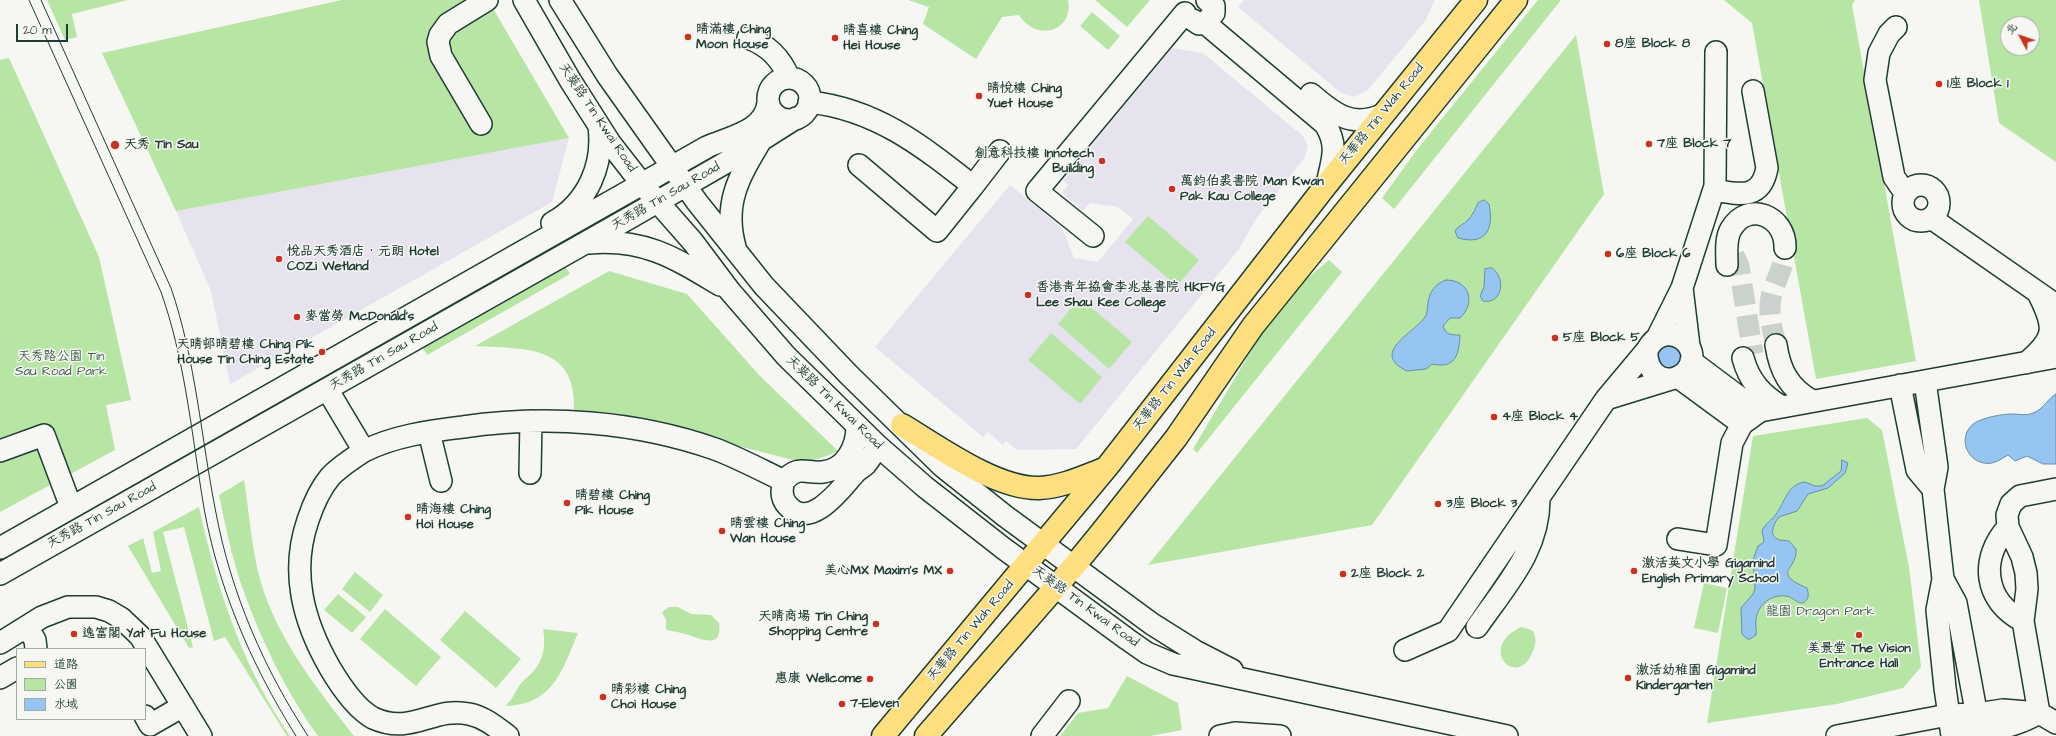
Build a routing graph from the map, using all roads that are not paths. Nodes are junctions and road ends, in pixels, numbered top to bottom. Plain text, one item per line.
1 (487, 0) edge
2 (524, 0) edge
3 (560, 0) edge
4 (1476, 0) edge
5 (1516, 0) edge
6 (1187, 7) edge
7 (1212, 8) edge
8 (1896, 27) dead end
9 (748, 38) dead end
10 (1716, 52) dead end
11 (789, 78) junction
12 (1753, 91) dead end
13 (768, 102) junction
14 (809, 102) junction
15 (1317, 108) junction
16 (1382, 115) junction
17 (796, 118) junction
18 (481, 124) dead end
19 (599, 125) junction
20 (761, 134) junction
21 (1000, 151) dead end
22 (859, 165) dead end
23 (672, 166) junction
24 (642, 184) junction
25 (1327, 184) junction
26 (685, 185) junction
27 (973, 186) junction
28 (1714, 190) junction
29 (658, 202) junction
30 (1093, 236) dead end
31 (583, 244) junction
32 (1785, 248) tunnel mouth
33 (735, 250) junction
34 (1730, 255) tunnel mouth
35 (482, 275) junction
36 (1682, 288) junction
37 (729, 290) junction
38 (2037, 292) junction
39 (2056, 305) edge
40 (1652, 344) junction
41 (1776, 345) tunnel mouth
42 (1690, 354) junction
43 (1748, 356) tunnel mouth
44 (2056, 357) edge
45 (2026, 363) junction
46 (1674, 378) junction
47 (1925, 381) junction
48 (1900, 385) junction
49 (327, 389) junction
50 (1606, 399) junction
51 (1816, 400) junction
52 (1782, 407) junction
53 (1759, 412) junction
54 (532, 421) junction
55 (1742, 424) junction
56 (902, 425) junction
57 (857, 426) junction
58 (429, 432) junction
59 (878, 446) junction
60 (0, 451) edge
61 (364, 451) junction
62 (1107, 467) junction
63 (530, 473) dead end
64 (441, 481) dead end
65 (784, 481) junction
66 (1933, 489) junction
67 (2056, 489) edge
68 (1540, 496) junction
69 (71, 507) junction
70 (2008, 527) junction
71 (1678, 539) dead end
72 (1043, 544) junction
73 (0, 548) edge
74 (1026, 564) junction
75 (1074, 566) junction
76 (0, 574) edge
77 (1943, 579) junction
78 (1056, 586) junction
79 (2023, 621) junction
80 (27, 627) junction
81 (1477, 627) dead end
82 (0, 643) edge
83 (36, 648) edge
84 (144, 648) edge
85 (1406, 650) dead end
86 (146, 653) edge
87 (150, 664) edge
88 (16, 669) edge
89 (0, 678) edge
90 (1253, 680) junction
91 (1069, 701) dead end
92 (183, 706) junction
93 (1948, 715) junction
94 (146, 718) edge
95 (2048, 718) edge
96 (1980, 728) edge
97 (201, 736) edge
98 (508, 736) edge
99 (883, 736) edge
100 (926, 736) edge
101 (1042, 736) edge
102 (1220, 736) edge
103 (1280, 736) edge
104 (1508, 736) edge
105 (1837, 736) edge
106 (1952, 736) edge

1 - 18 street
2 - 19 street, 天葵路 Tin Kwai Road
3 - 23 street, 天葵路 Tin Kwai Road
4 - 16 main road, 天華路 Tin Wah Road
5 - 75 main road
6 - 7 street
6 - 30 street
7 - 15 street
8 - 38 street
9 - 11 street
10 - 28 street
11 - 13 street
11 - 14 street
12 - 28 street
13 - 17 street
13 - 20 street
14 - 17 street
14 - 27 street
15 - 16 street
15 - 25 street
16 - 25 main road, 天華路 Tin Wah Road
17 - 20 street
19 - 24 street, 天葵路 Tin Kwai Road
19 - 35 street
20 - 23 street, 天秀路 Tin Sau Road
20 - 26 street, 天秀路 Tin Sau Road
20 - 33 street
21 - 27 street
22 - 27 street
23 - 24 street, 天秀路 Tin Sau Road
23 - 26 street, 天葵路 Tin Kwai Road
24 - 29 street, 天葵路 Tin Kwai Road
24 - 35 street, 天秀路 Tin Sau Road
25 - 62 main road, 天華路 Tin Wah Road
26 - 29 street, 天秀路 Tin Sau Road
26 - 33 street, 天葵路 Tin Kwai Road
28 - 36 street
29 - 31 street, 天秀路 Tin Sau Road
29 - 37 street, 天葵路 Tin Kwai Road
31 - 37 street
31 - 49 street, 天秀路 Tin Sau Road
32 - 34 street
33 - 56 street, 天葵路 Tin Kwai Road
35 - 69 street, 天秀路 Tin Sau Road
36 - 40 street
36 - 42 street
37 - 57 street, 天葵路 Tin Kwai Road
38 - 39 street
38 - 45 street
40 - 42 street
40 - 46 street
40 - 50 street
41 - 51 street
42 - 46 street
42 - 53 street
43 - 52 street
44 - 45 street
45 - 47 street
46 - 50 street
46 - 55 street
47 - 48 street
47 - 66 street
48 - 51 street
48 - 66 street
49 - 61 street
49 - 76 street, 天秀路 Tin Sau Road
50 - 68 street
51 - 52 street
52 - 53 street
53 - 55 street
54 - 58 street
54 - 63 street
54 - 65 street
55 - 71 street
56 - 62 main road
56 - 72 street, 天葵路 Tin Kwai Road
57 - 59 street, 天葵路 Tin Kwai Road
57 - 65 street
58 - 61 street
58 - 64 street
59 - 65 street
59 - 74 street, 天葵路 Tin Kwai Road
60 - 69 street
61 - 98 street
62 - 72 main road, 天華路 Tin Wah Road
66 - 77 street
67 - 70 street
68 - 81 street
68 - 85 street
69 - 73 street, 天秀路 Tin Sau Road
70 - 79 street
70 - 79 street
72 - 74 main road, 天華路 Tin Wah Road
72 - 75 street, 天葵路 Tin Kwai Road
74 - 78 street, 天葵路 Tin Kwai Road
74 - 99 main road, 天華路 Tin Wah Road
75 - 78 main road
75 - 90 street, 天葵路 Tin Kwai Road
77 - 93 street
77 - 96 street
78 - 90 street, 天葵路 Tin Kwai Road
78 - 100 main road
79 - 95 street
80 - 82 street
80 - 83 street
80 - 84 street
86 - 87 street
87 - 92 street
88 - 89 street
90 - 104 street, 天葵路 Tin Kwai Road
91 - 101 street
92 - 94 street
92 - 97 street
93 - 96 street
93 - 105 street
93 - 106 street
95 - 96 street
96 - 106 street
102 - 103 street

